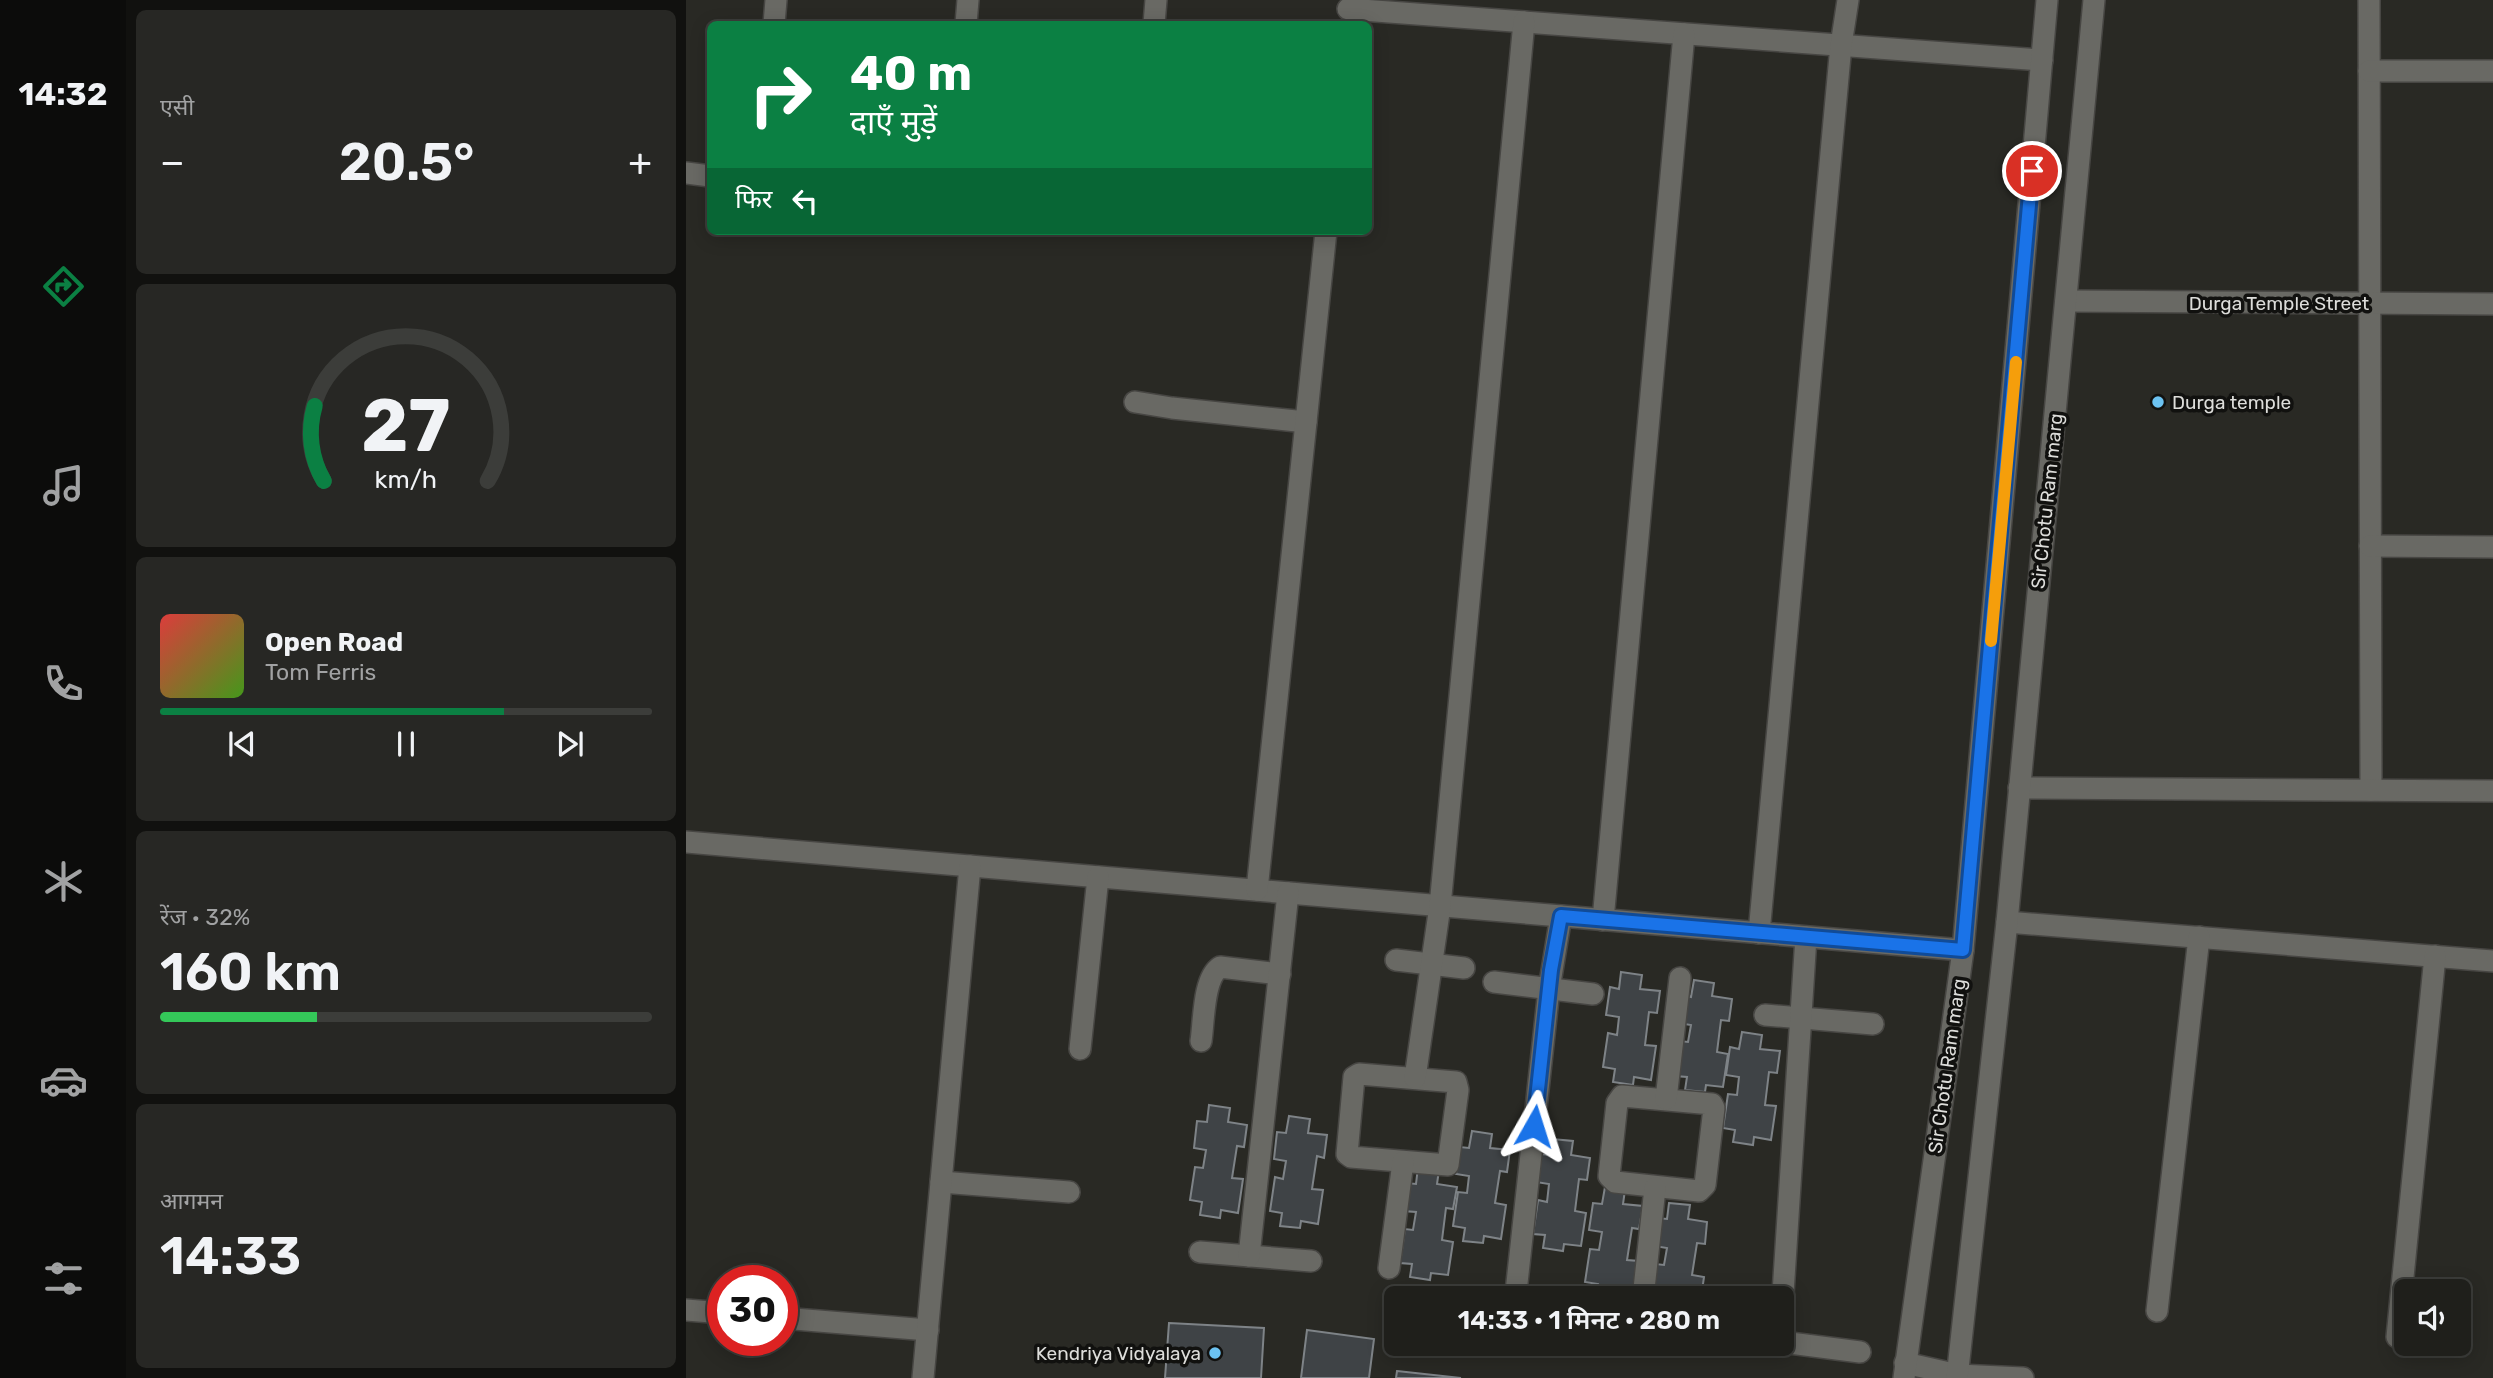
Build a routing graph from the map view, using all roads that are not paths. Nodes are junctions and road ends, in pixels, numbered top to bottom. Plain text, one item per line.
1 (776, 0) edge
2 (968, 0) edge
3 (1156, 0) edge
4 (1848, 0) edge
5 (2047, 0) edge
6 (2094, 0) edge
7 (2369, 0) edge
8 (1348, 11) edge
9 (774, 21) edge
10 (966, 21) edge
11 (1154, 21) edge
12 (1524, 22) junction
13 (1684, 34) junction
14 (1841, 46) junction
15 (2042, 60) junction
16 (2370, 71) junction
17 (2493, 71) edge
18 (686, 173) edge
19 (707, 176) edge
20 (1326, 235) edge
21 (2066, 301) junction
22 (2370, 303) junction
23 (2493, 304) edge
24 (1135, 402) dead end
25 (1306, 422) junction
26 (2370, 547) junction
27 (2493, 547) edge
28 (2019, 788) junction
29 (2371, 790) junction
30 (2493, 791) edge
31 (686, 842) edge
32 (970, 866) junction
33 (1098, 877) junction
34 (1257, 890) junction
35 (1288, 893) junction
36 (1440, 906) junction
37 (1561, 916) junction
38 (1603, 920) junction
39 (2007, 922) junction
40 (1759, 933) junction
41 (1806, 937) junction
42 (2199, 937) junction
43 (1963, 950) junction
44 (2435, 956) junction
45 (1396, 960) dead end
46 (2493, 961) edge
47 (1432, 964) junction
48 (1464, 968) dead end
49 (1280, 974) junction
50 (1680, 978) dead end
51 (1494, 982) dead end
52 (1549, 989) junction
53 (1593, 994) dead end
54 (1765, 1015) dead end
55 (1801, 1018) junction
56 (1873, 1024) dead end
57 (1201, 1041) dead end
58 (1080, 1049) dead end
59 (1415, 1078) junction
60 (1666, 1099) junction
61 (1403, 1162) junction
62 (941, 1182) junction
63 (1655, 1188) junction
64 (1069, 1192) dead end
65 (1200, 1252) dead end
66 (1249, 1256) junction
67 (1311, 1261) dead end
68 (1389, 1268) dead end
69 (2403, 1279) edge
70 (1517, 1286) edge
71 (1644, 1286) edge
72 (1784, 1286) edge
73 (686, 1310) edge
74 (2157, 1311) dead end
75 (707, 1312) edge
76 (798, 1319) edge
77 (928, 1330) junction
78 (1794, 1344) edge
79 (1860, 1352) dead end
80 (1905, 1371) edge
81 (1958, 1376) edge
82 (923, 1378) edge
83 (2023, 1378) edge

1 - 9 street
2 - 10 street
3 - 11 street
4 - 14 street
5 - 15 street, Sir Chotu Ram marg
6 - 21 street, Sir Chotu Ram marg
7 - 16 street
8 - 12 street
12 - 13 street
12 - 36 street
13 - 14 street
13 - 38 street
14 - 15 street
14 - 40 street
15 - 43 street, Sir Chotu Ram marg
16 - 17 street
16 - 22 street
18 - 19 street
20 - 25 street
21 - 22 street, Durga Temple Street
21 - 28 street, Sir Chotu Ram marg
22 - 23 street, Durga Temple Street
22 - 26 street
24 - 25 street
25 - 34 street
26 - 27 street
26 - 29 street
28 - 29 street
28 - 39 street, Sir Chotu Ram marg
29 - 30 street
31 - 32 street
32 - 33 street
32 - 62 street
33 - 34 street
33 - 58 street
34 - 35 street
35 - 36 street
35 - 49 street
36 - 37 street
36 - 47 street
37 - 38 street
37 - 52 street
38 - 40 street
39 - 42 street
39 - 81 street, Sir Chotu Ram marg
40 - 41 street
41 - 43 street
41 - 55 street
42 - 44 street
42 - 74 street
43 - 80 street, Sir Chotu Ram marg
44 - 46 street
44 - 69 street
45 - 47 street
47 - 48 street
47 - 59 street
49 - 57 street
49 - 66 street
50 - 60 street
51 - 52 street
52 - 53 street
52 - 70 street
54 - 55 street
55 - 56 street
55 - 72 street
59 - 61 street
59 - 61 street
60 - 63 street
60 - 63 street
61 - 68 street
62 - 64 street
62 - 77 street
63 - 71 street
65 - 66 street
66 - 67 street
73 - 75 street
76 - 77 street
77 - 82 street
78 - 79 street
80 - 81 street
81 - 83 street

